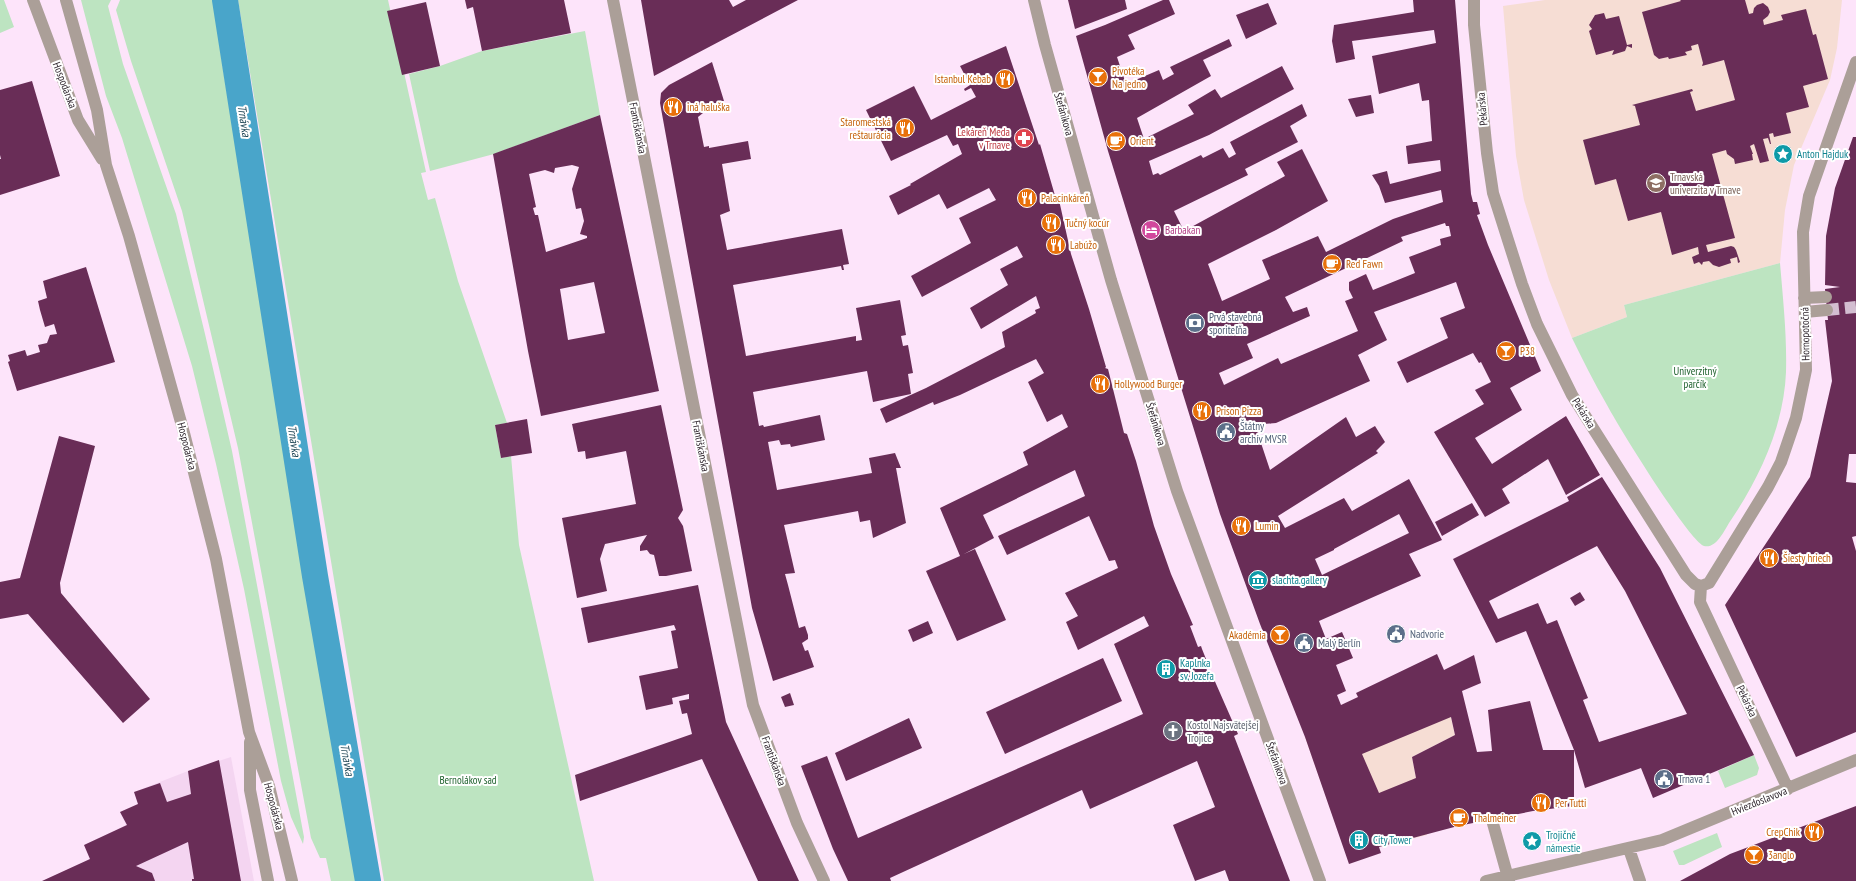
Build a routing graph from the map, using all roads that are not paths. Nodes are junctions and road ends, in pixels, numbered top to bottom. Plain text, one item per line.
1 (33, 0) edge
2 (66, 0) edge
3 (613, 0) edge
4 (1034, 0) edge
5 (1474, 0) edge
6 (1856, 62) edge
7 (106, 166) junction
8 (1826, 297) tunnel mouth
9 (1804, 298) junction
10 (1827, 310) tunnel mouth
11 (1805, 312) junction
12 (1701, 586) junction
13 (250, 732) junction
14 (1856, 760) edge
15 (1788, 789) junction
16 (1492, 820) dead end
17 (1629, 849) junction
18 (1509, 879) edge
19 (268, 881) edge
20 (292, 881) edge
21 (824, 881) edge
22 (1320, 881) edge
23 (1486, 881) edge
24 (1640, 881) edge

1 - 7 street, Hospodárska
2 - 7 street, Hospodárska
3 - 21 street, Františkánska
4 - 22 street, Štefánikova
5 - 12 street, Pekárska
6 - 9 street, Hornopotočná
7 - 13 street, Hospodárska
8 - 9 street
9 - 11 street, Hornopotočná
10 - 11 street
11 - 12 street, Hornopotočná
12 - 15 street, Pekárska
13 - 19 street, Hospodárska
13 - 20 street, Hospodárska
14 - 15 street, Hviezdoslavova
15 - 17 street, Hviezdoslavova
16 - 18 street
17 - 18 street
17 - 24 street
18 - 23 street

